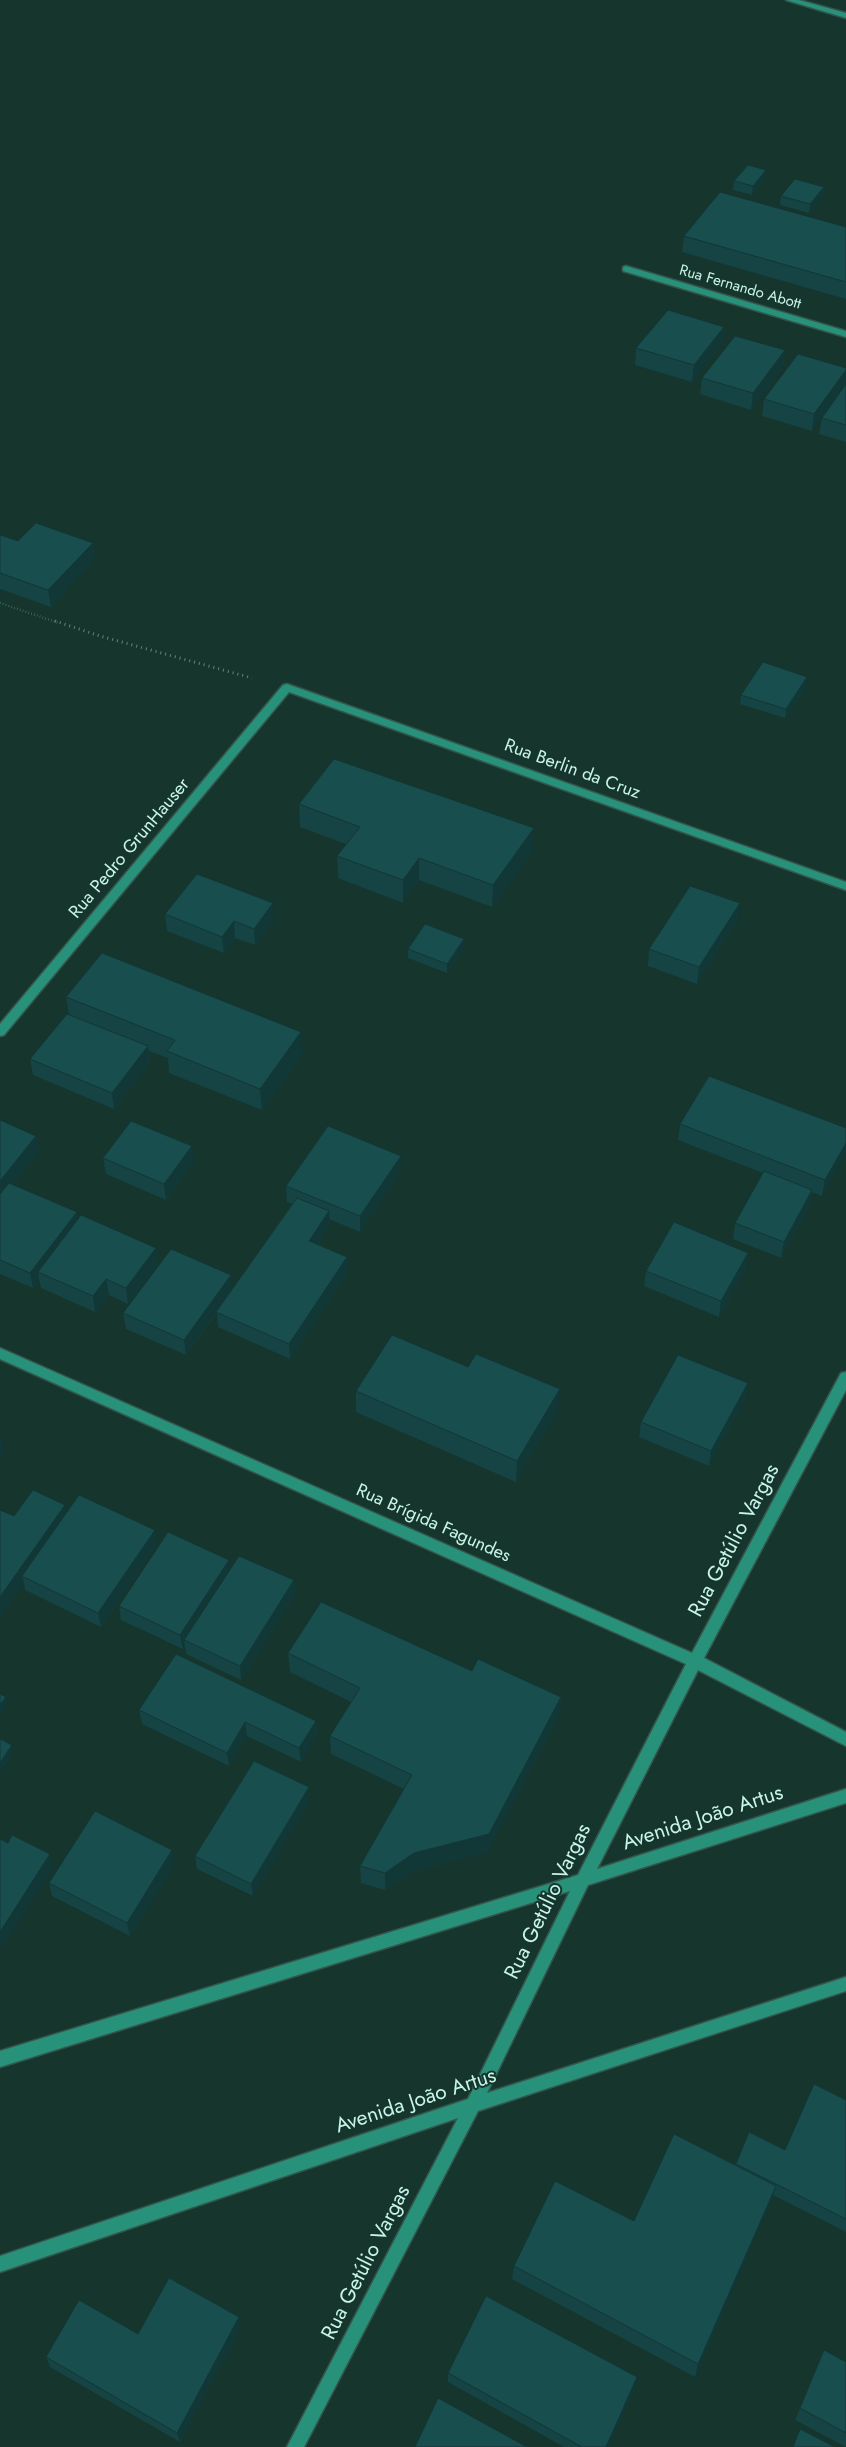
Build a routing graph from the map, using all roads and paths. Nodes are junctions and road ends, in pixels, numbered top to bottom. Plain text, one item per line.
1 (790, 0) edge
2 (846, 16) edge
3 (626, 270) dead end
4 (846, 334) edge
5 (0, 603) edge
6 (287, 687) junction
7 (846, 886) edge
8 (0, 1032) edge
9 (0, 1353) edge
10 (846, 1377) edge
11 (695, 1661) junction
12 (846, 1739) edge
13 (846, 1796) edge
14 (583, 1880) junction
15 (846, 1984) edge
16 (0, 2059) edge
17 (474, 2104) junction
18 (0, 2264) edge
19 (295, 2447) edge

1 - 2 street
3 - 4 street, Rua Fernando Abott
5 - 6 path
6 - 7 street, Rua Berlin da Cruz
6 - 8 street, Rua Pedro GrunHauser
9 - 11 street, Rua Brígida Fagundes
10 - 11 street, Rua Getúlio Vargas
11 - 12 street, Rua Brígida Fagundes
11 - 14 street, Rua Getúlio Vargas
13 - 14 street, Avenida João Artus
14 - 16 street, Avenida João Artus
14 - 17 street, Rua Getúlio Vargas
15 - 17 street, Avenida João Artus
17 - 18 street, Avenida João Artus
17 - 19 street, Rua Getúlio Vargas

